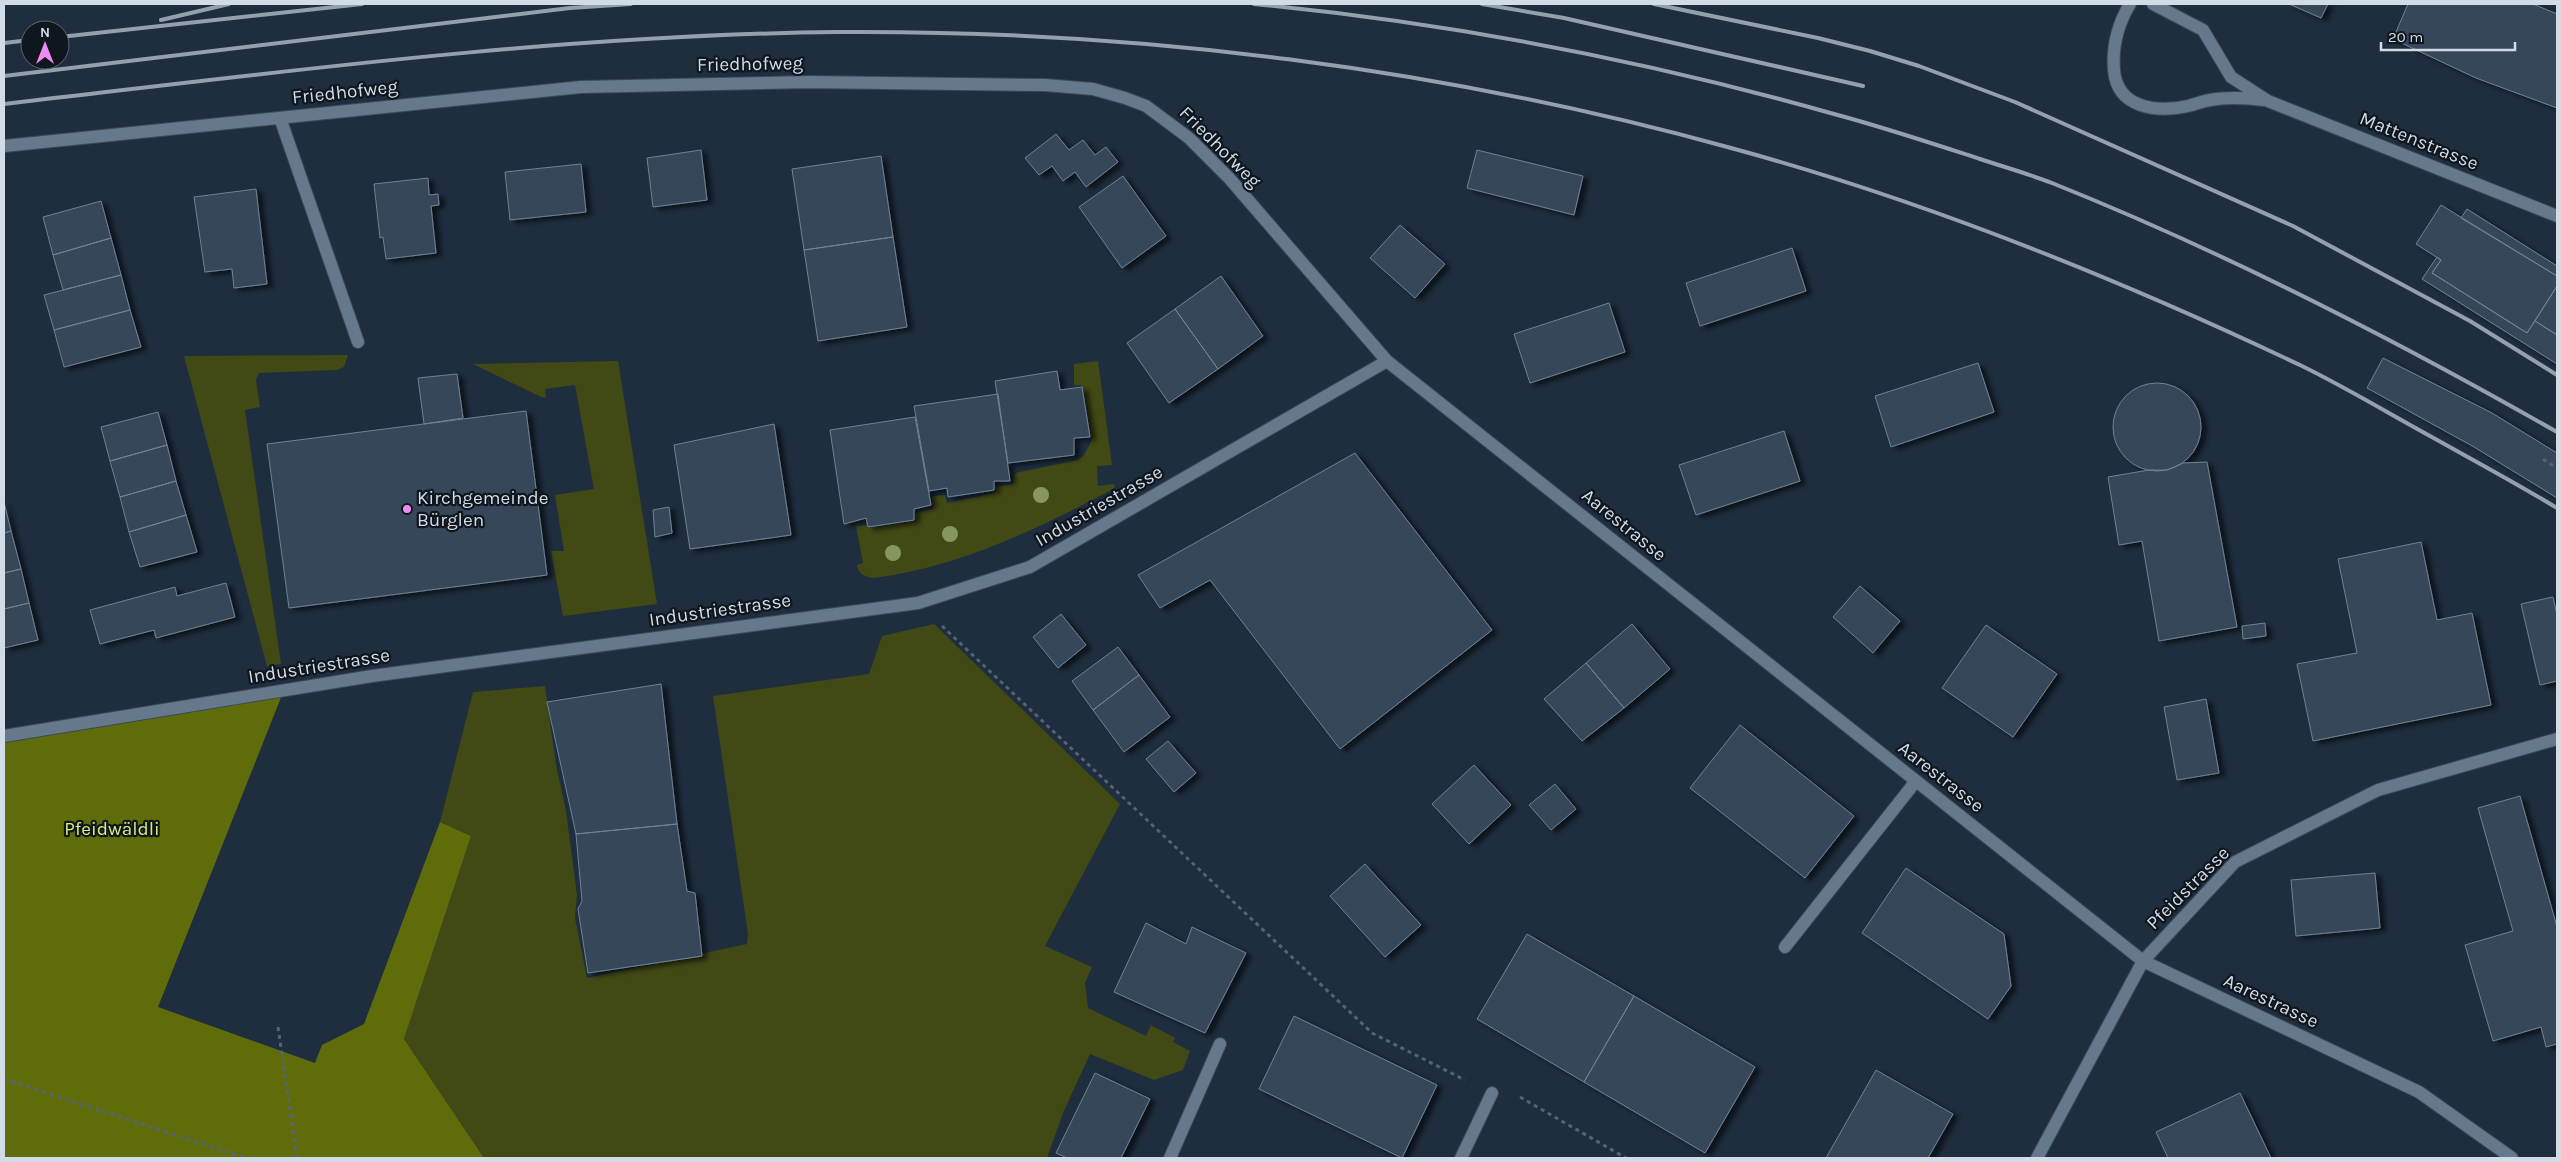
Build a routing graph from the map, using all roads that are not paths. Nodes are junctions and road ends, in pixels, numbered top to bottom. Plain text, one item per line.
1 (2130, 4) edge
2 (2153, 4) edge
3 (2268, 100) junction
4 (280, 118) junction
5 (4, 146) edge
6 (2557, 216) edge
7 (358, 342) dead end
8 (1387, 361) junction
9 (4, 736) edge
10 (2557, 738) edge
11 (1916, 782) junction
12 (1785, 947) dead end
13 (2143, 961) junction
14 (1220, 1044) dead end
15 (1492, 1094) road end
16 (1170, 1158) edge
17 (1461, 1158) edge
18 (2037, 1158) edge
19 (2512, 1158) edge

1 - 3 street, Mattenstrasse
2 - 3 street, Mattenstrasse
3 - 6 street, Mattenstrasse
4 - 5 street, Friedhofweg
4 - 7 street
4 - 8 street, Friedhofweg
8 - 9 street, Industriestrasse
8 - 11 street, Aarestrasse
10 - 13 street, Pfeidstrasse
11 - 12 street
11 - 13 street, Aarestrasse
13 - 18 street, Pfeidstrasse
13 - 19 street, Aarestrasse
14 - 16 street
15 - 17 street

